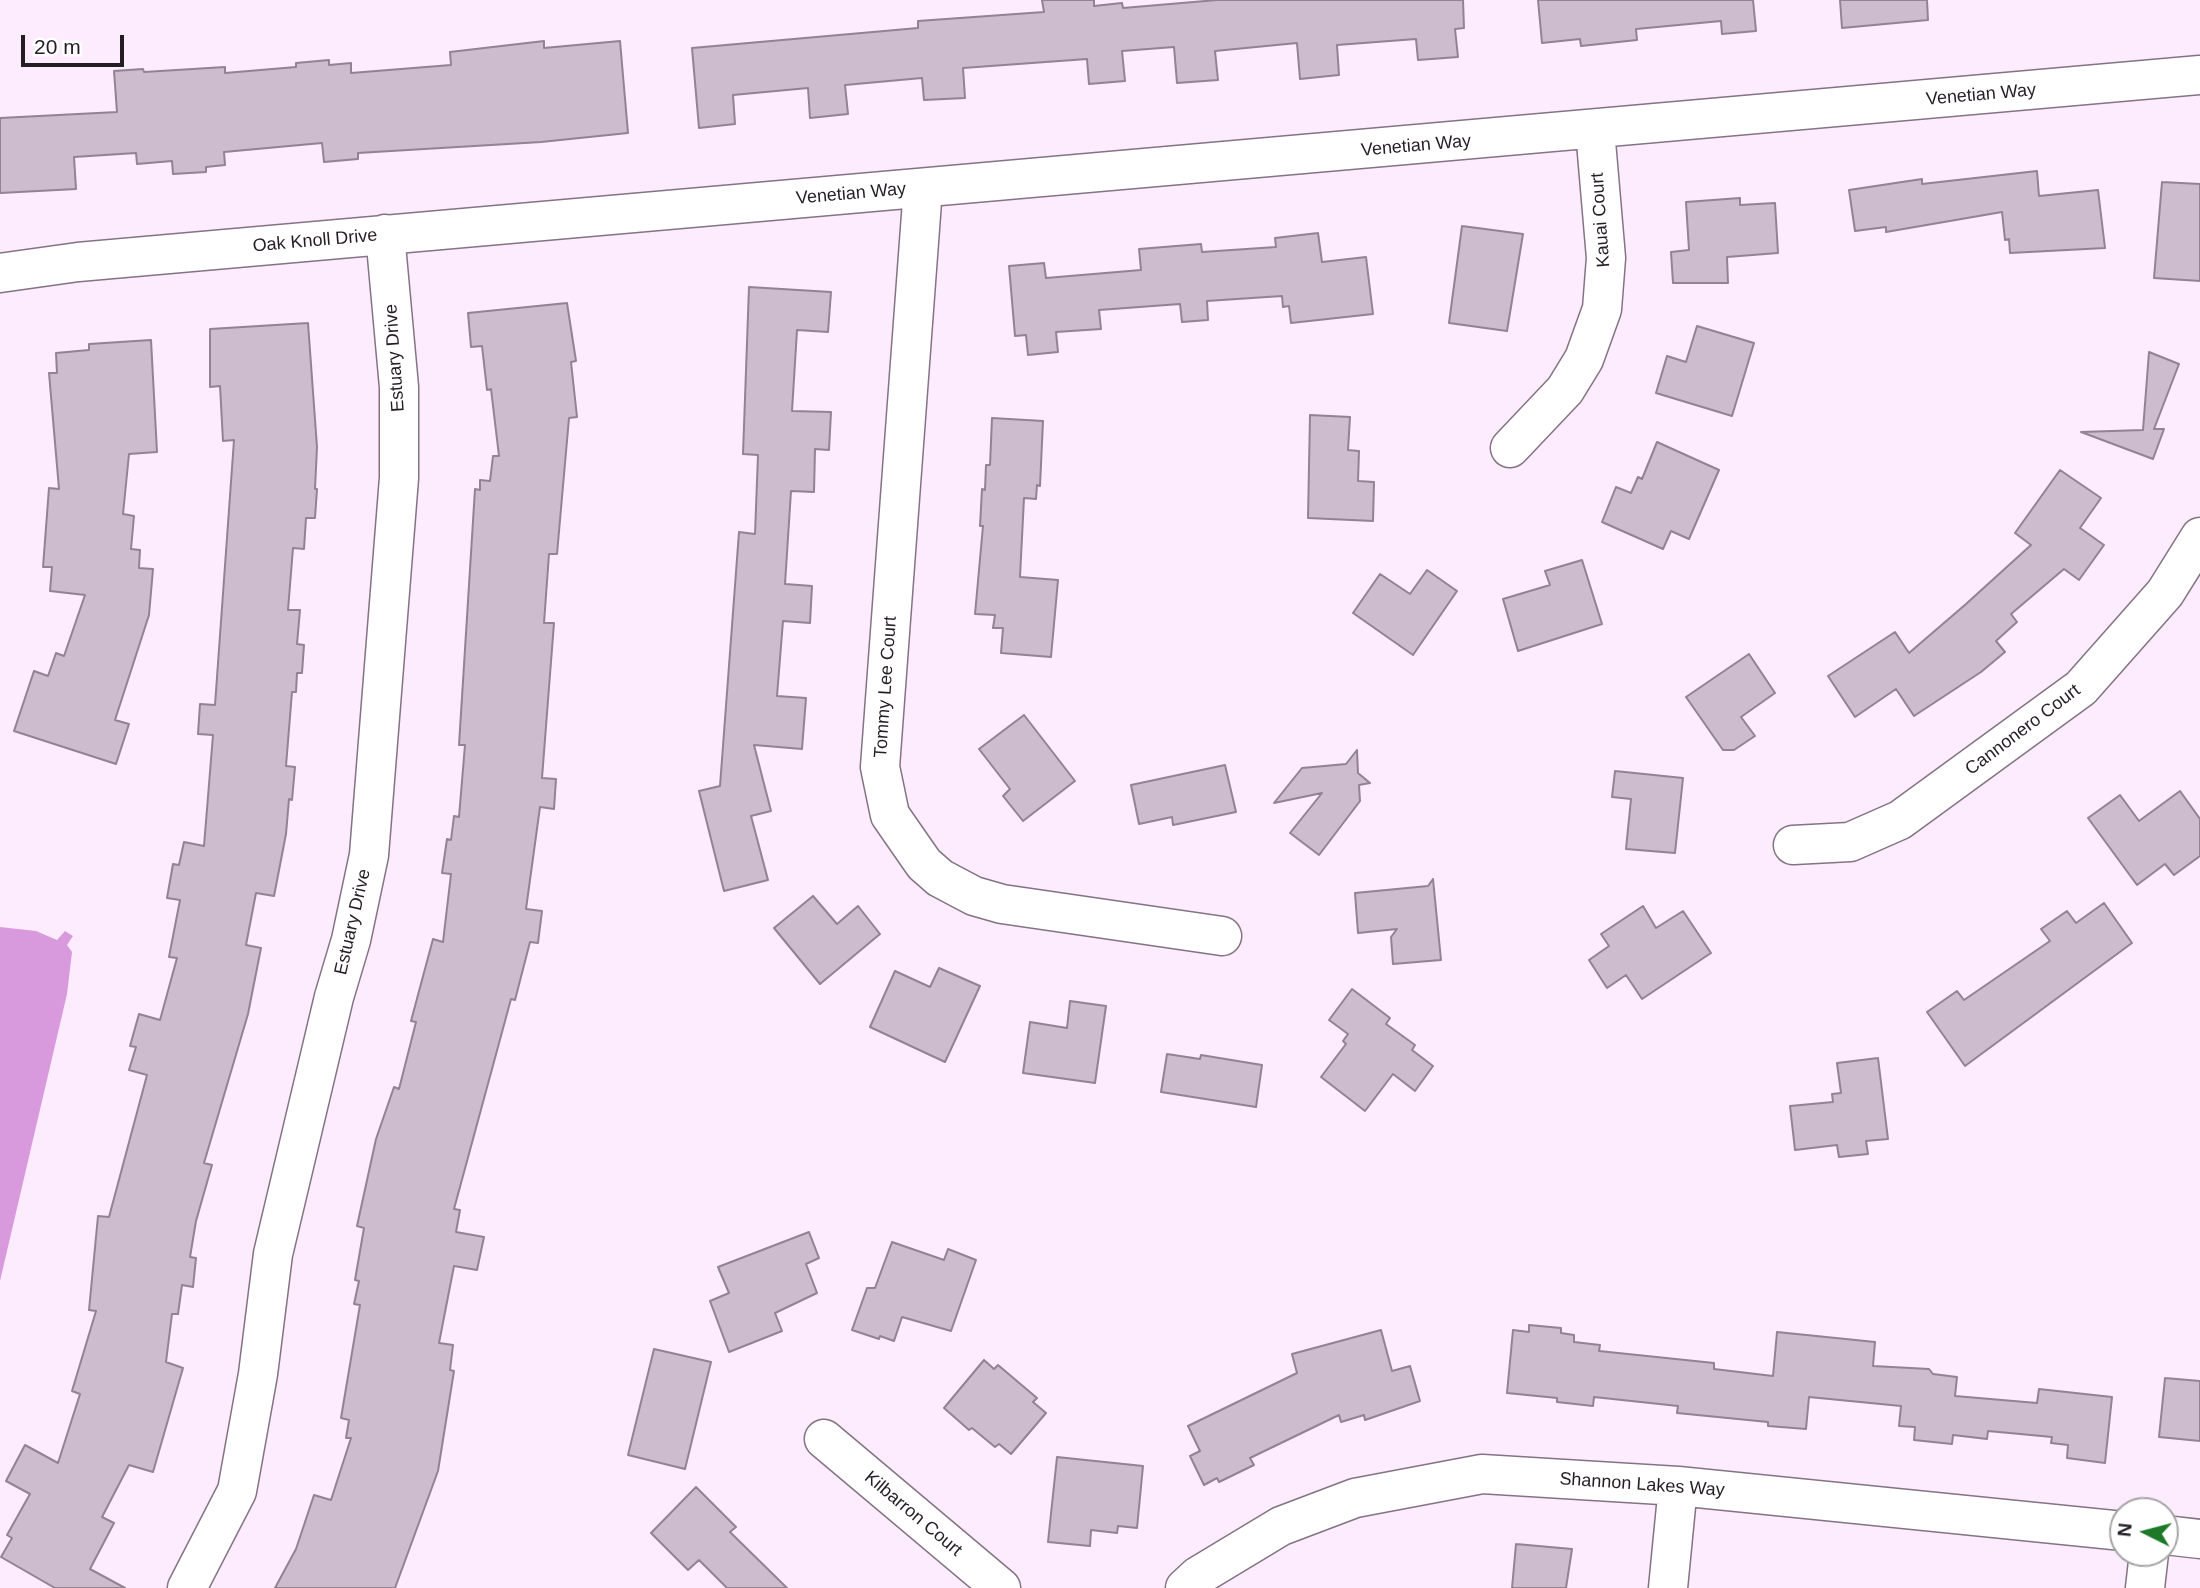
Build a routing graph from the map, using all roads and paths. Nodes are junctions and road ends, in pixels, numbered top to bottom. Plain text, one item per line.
1 (2200, 75) edge
2 (1594, 130) junction
3 (923, 188) junction
4 (632, 213) joint
5 (385, 234) junction
6 (0, 273) edge
7 (1510, 448) dead end
8 (2200, 537) edge
9 (1793, 845) dead end
10 (1222, 936) dead end
11 (824, 1439) dead end
12 (1678, 1486) junction
13 (2109, 1530) edge
14 (2179, 1537) edge
15 (2200, 1539) edge
16 (2147, 1567) edge
17 (187, 1588) edge
18 (1001, 1588) edge
19 (1185, 1588) edge
20 (1668, 1588) edge
21 (2145, 1588) edge

1 - 2 street, Venetian Way
2 - 3 street, Venetian Way
2 - 7 street, Kauai Court
3 - 4 street, Venetian Way
3 - 10 street, Tommy Lee Court
4 - 5 street, Oak Knoll Drive
5 - 6 street, Oak Knoll Drive
5 - 17 street, Estuary Drive
8 - 9 street, Cannonero Court
11 - 18 street, Kilbarron Court
12 - 13 street, Shannon Lakes Way
12 - 19 street, Shannon Lakes Way
12 - 20 street
14 - 15 street
16 - 21 street

